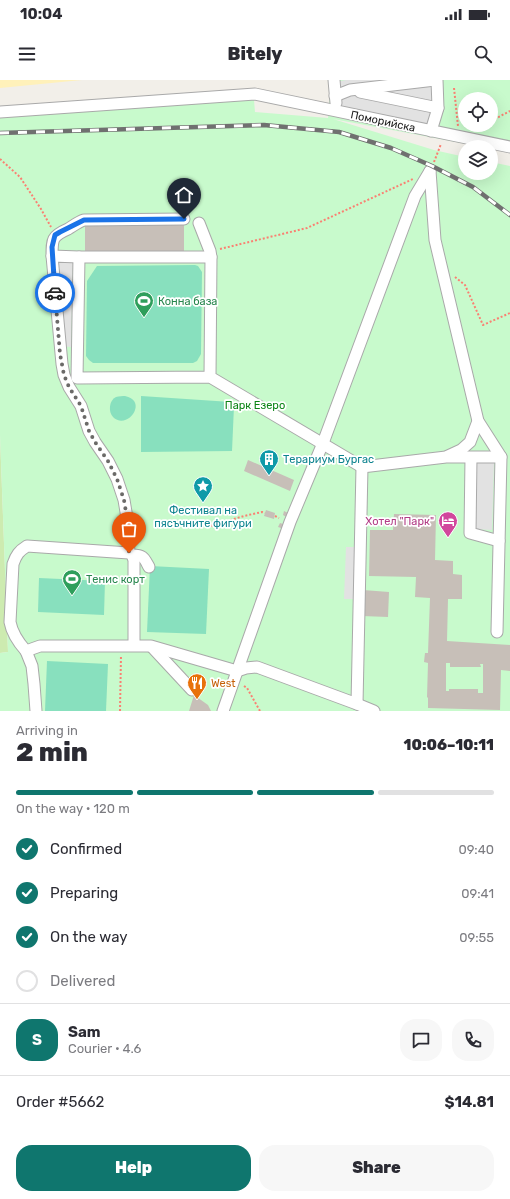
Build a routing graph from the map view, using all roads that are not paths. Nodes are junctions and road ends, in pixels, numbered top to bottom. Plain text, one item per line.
1 (334, 80) edge
2 (436, 80) edge
3 (350, 90) junction
4 (335, 96) junction
5 (438, 108) junction
6 (336, 111) junction
7 (0, 112) edge
8 (431, 131) junction
9 (510, 147) edge
10 (184, 219) dead end
11 (199, 223) dead end
12 (211, 254) junction
13 (52, 256) junction
14 (79, 257) junction
15 (60, 348) junction
16 (82, 356) junction
17 (210, 377) junction
18 (478, 421) junction
19 (323, 444) junction
20 (501, 457) junction
21 (446, 458) junction
22 (471, 458) junction
23 (362, 467) junction
24 (499, 541) junction
25 (131, 554) junction
26 (149, 567) dead end
27 (497, 632) dead end
28 (134, 646) junction
29 (151, 646) junction
30 (26, 651) junction
31 (236, 675) junction
32 (192, 690) dead end
33 (357, 704) junction
34 (36, 711) edge
35 (223, 711) edge
36 (374, 711) edge

1 - 4 street
2 - 3 street
2 - 5 street
3 - 4 street
3 - 5 street
4 - 6 street
5 - 8 street
6 - 7 street, Поморийска
6 - 8 street, Поморийска
8 - 9 street, Поморийска
10 - 13 street
11 - 12 street
12 - 14 street
12 - 17 street
13 - 14 street
13 - 15 street
14 - 16 street
15 - 16 street
15 - 25 street
16 - 17 street
17 - 19 street
18 - 19 street
18 - 20 street
18 - 21 street
19 - 23 street
19 - 31 street
20 - 22 street
20 - 24 street
21 - 22 street
21 - 23 street
22 - 24 street
23 - 33 street
24 - 27 street
25 - 26 street
25 - 28 street
25 - 30 street
28 - 29 street
28 - 30 street
29 - 31 street
29 - 32 street
30 - 34 street
31 - 33 street
31 - 35 street
33 - 36 street

